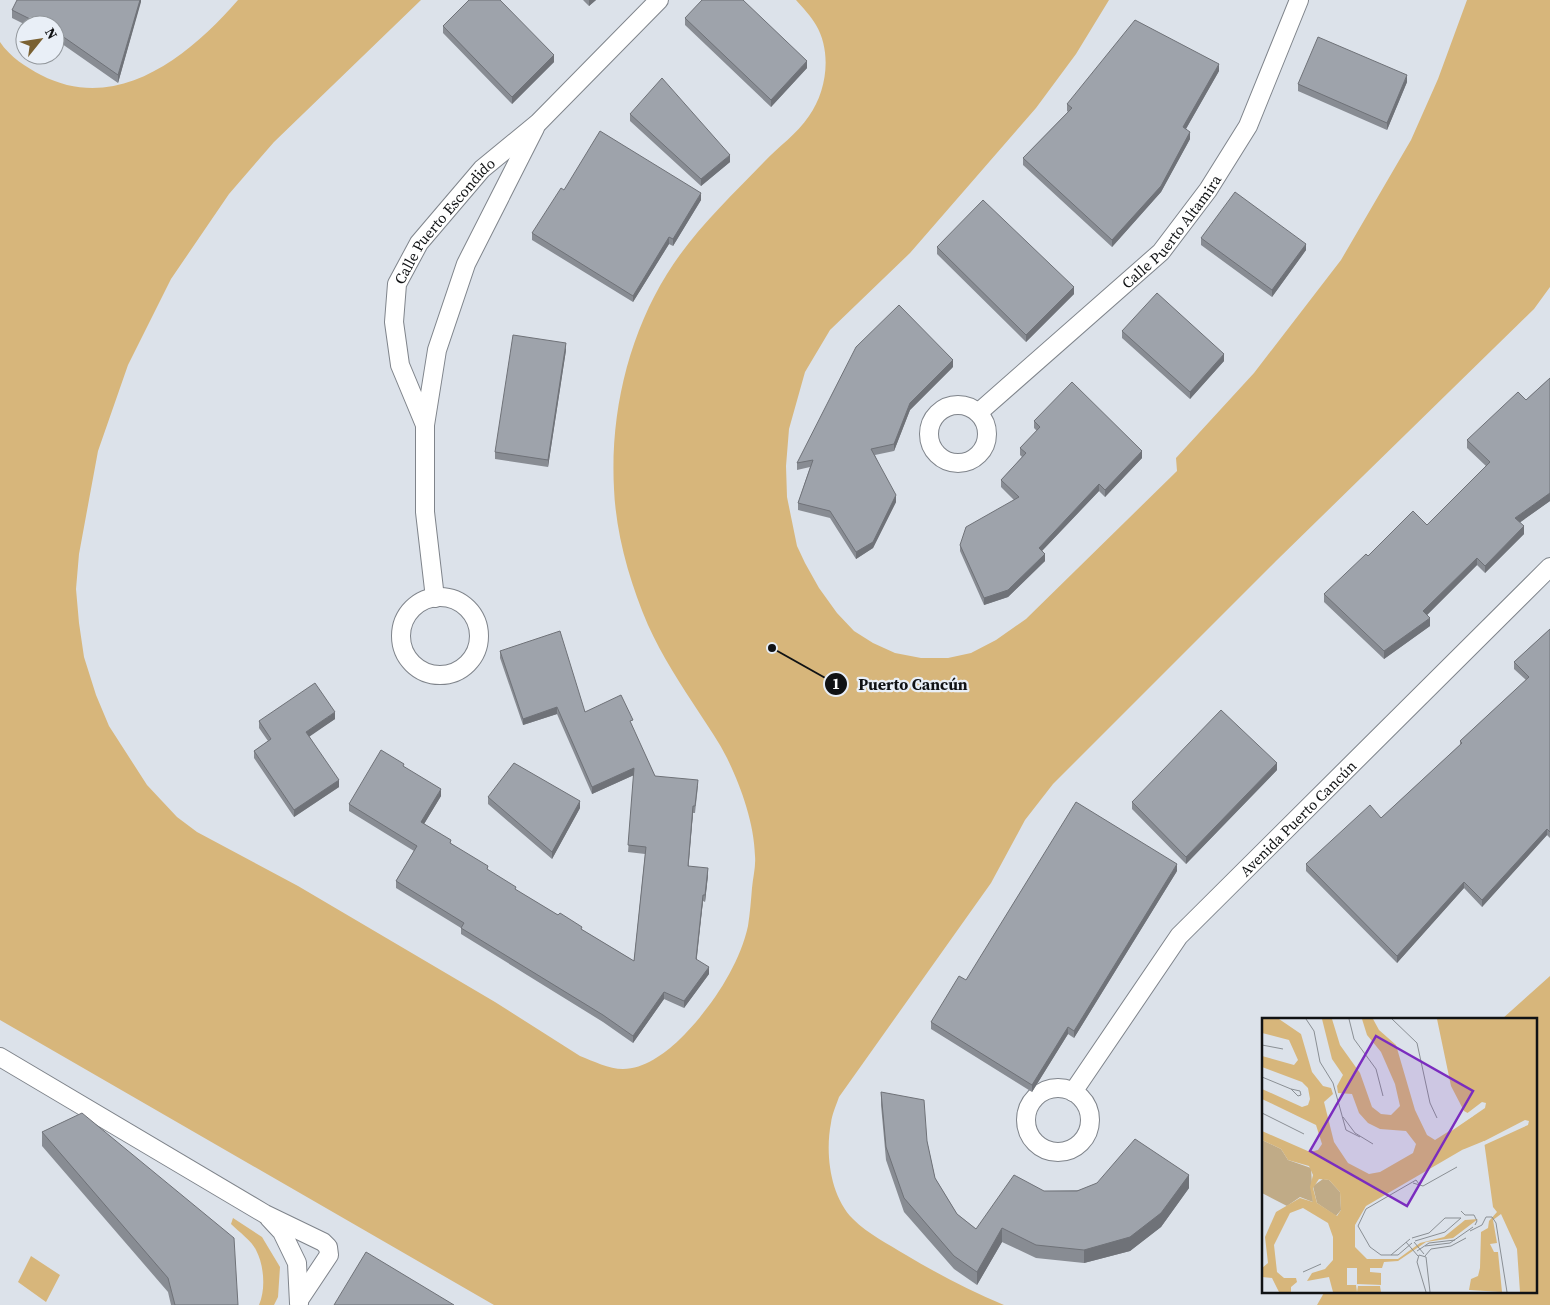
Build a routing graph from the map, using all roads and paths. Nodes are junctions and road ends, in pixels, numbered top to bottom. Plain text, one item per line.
1 (659, 0) edge
2 (1299, 0) edge
3 (538, 124) junction
4 (978, 413) dead end
5 (425, 425) junction
6 (1550, 567) edge
7 (435, 598) junction
8 (0, 1057) edge
9 (1073, 1092) dead end
10 (265, 1214) junction
11 (297, 1263) junction
12 (322, 1266) junction
13 (299, 1302) edge

1 - 3 street, Calle Puerto Escondido
2 - 4 street, Calle Puerto Altamira
3 - 5 street, Calle Puerto Escondido
3 - 5 street, Calle Puerto Escondido
5 - 7 street, Calle Puerto Escondido
6 - 9 street, Avenida Puerto Cancún
7 - 7 street
8 - 10 street
10 - 11 street
10 - 12 street
11 - 12 street
11 - 13 street
12 - 13 street

